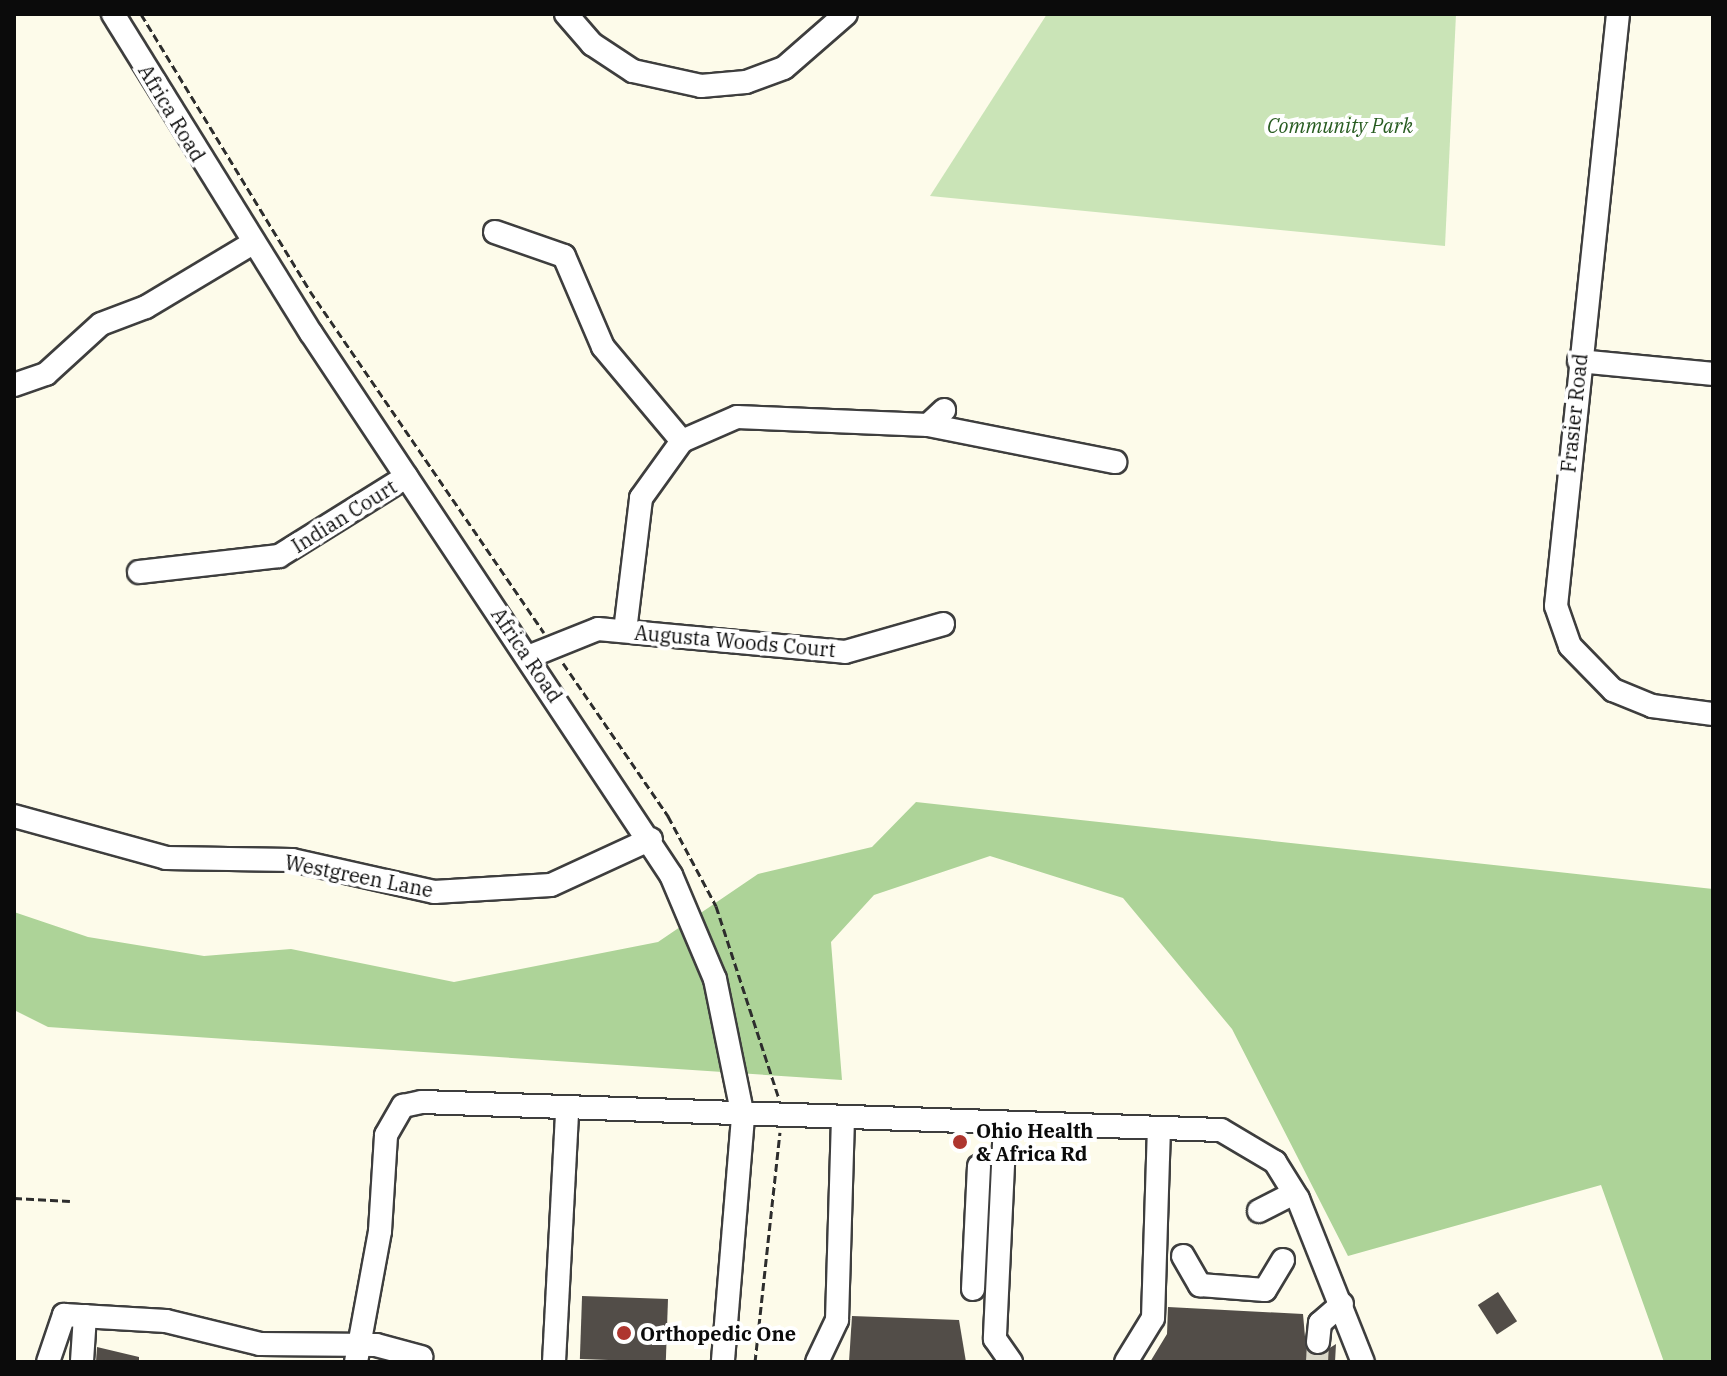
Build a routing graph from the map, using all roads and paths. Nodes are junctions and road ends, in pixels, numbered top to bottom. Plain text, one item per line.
1 (113, 14) edge
2 (141, 14) edge
3 (566, 14) edge
4 (846, 14) edge
5 (1618, 14) edge
6 (495, 232) dead end
7 (253, 243) junction
8 (310, 291) dead end
9 (1579, 361) junction
10 (1713, 374) edge
11 (14, 385) edge
12 (682, 441) junction
13 (1115, 462) dead end
14 (406, 477) junction
15 (139, 572) dead end
16 (943, 624) dead end
17 (625, 631) junction
18 (528, 657) junction
19 (1713, 714) edge
20 (14, 816) edge
21 (651, 839) junction
22 (567, 1110) junction
23 (743, 1117) junction
24 (843, 1117) junction
25 (1005, 1123) junction
26 (1159, 1128) junction
27 (781, 1139) dead end
28 (979, 1166) dead end
29 (1294, 1193) junction
30 (14, 1198) edge
31 (70, 1201) dead end
32 (1259, 1211) dead end
33 (975, 1247) junction
34 (999, 1248) junction
35 (1183, 1256) dead end
36 (1283, 1260) dead end
37 (973, 1289) dead end
38 (1342, 1304) junction
39 (85, 1316) junction
40 (1318, 1342) tunnel mouth
41 (357, 1353) edge
42 (421, 1357) dead end
43 (82, 1361) edge
44 (48, 1362) edge
45 (554, 1362) edge
46 (723, 1362) edge
47 (755, 1362) edge
48 (817, 1362) edge
49 (1011, 1362) edge
50 (1126, 1362) edge
51 (1363, 1362) edge

1 - 7 street, Africa Road
2 - 8 path
3 - 4 street
5 - 9 street, Frasier Road
6 - 12 street
7 - 11 street
7 - 14 street, Africa Road
9 - 10 street
9 - 19 street, Frasier Road
12 - 13 street
12 - 17 street
14 - 15 street, Indian Court
14 - 18 street, Africa Road
16 - 17 street, Augusta Woods Court
17 - 18 street, Augusta Woods Court
18 - 21 street, Africa Road
20 - 21 street, Westgreen Lane
21 - 23 street, Africa Road
22 - 23 street
22 - 41 street
22 - 45 street
23 - 24 street
23 - 46 street, Africa Road
24 - 25 street
24 - 48 street
25 - 26 street
25 - 34 street
26 - 29 street
26 - 50 street
27 - 47 path
28 - 33 street
29 - 32 street
29 - 38 street
30 - 31 path
33 - 34 street
33 - 37 street
34 - 49 street
35 - 36 street
38 - 40 street
38 - 51 street
39 - 41 street
39 - 43 street
39 - 44 street
41 - 42 street

